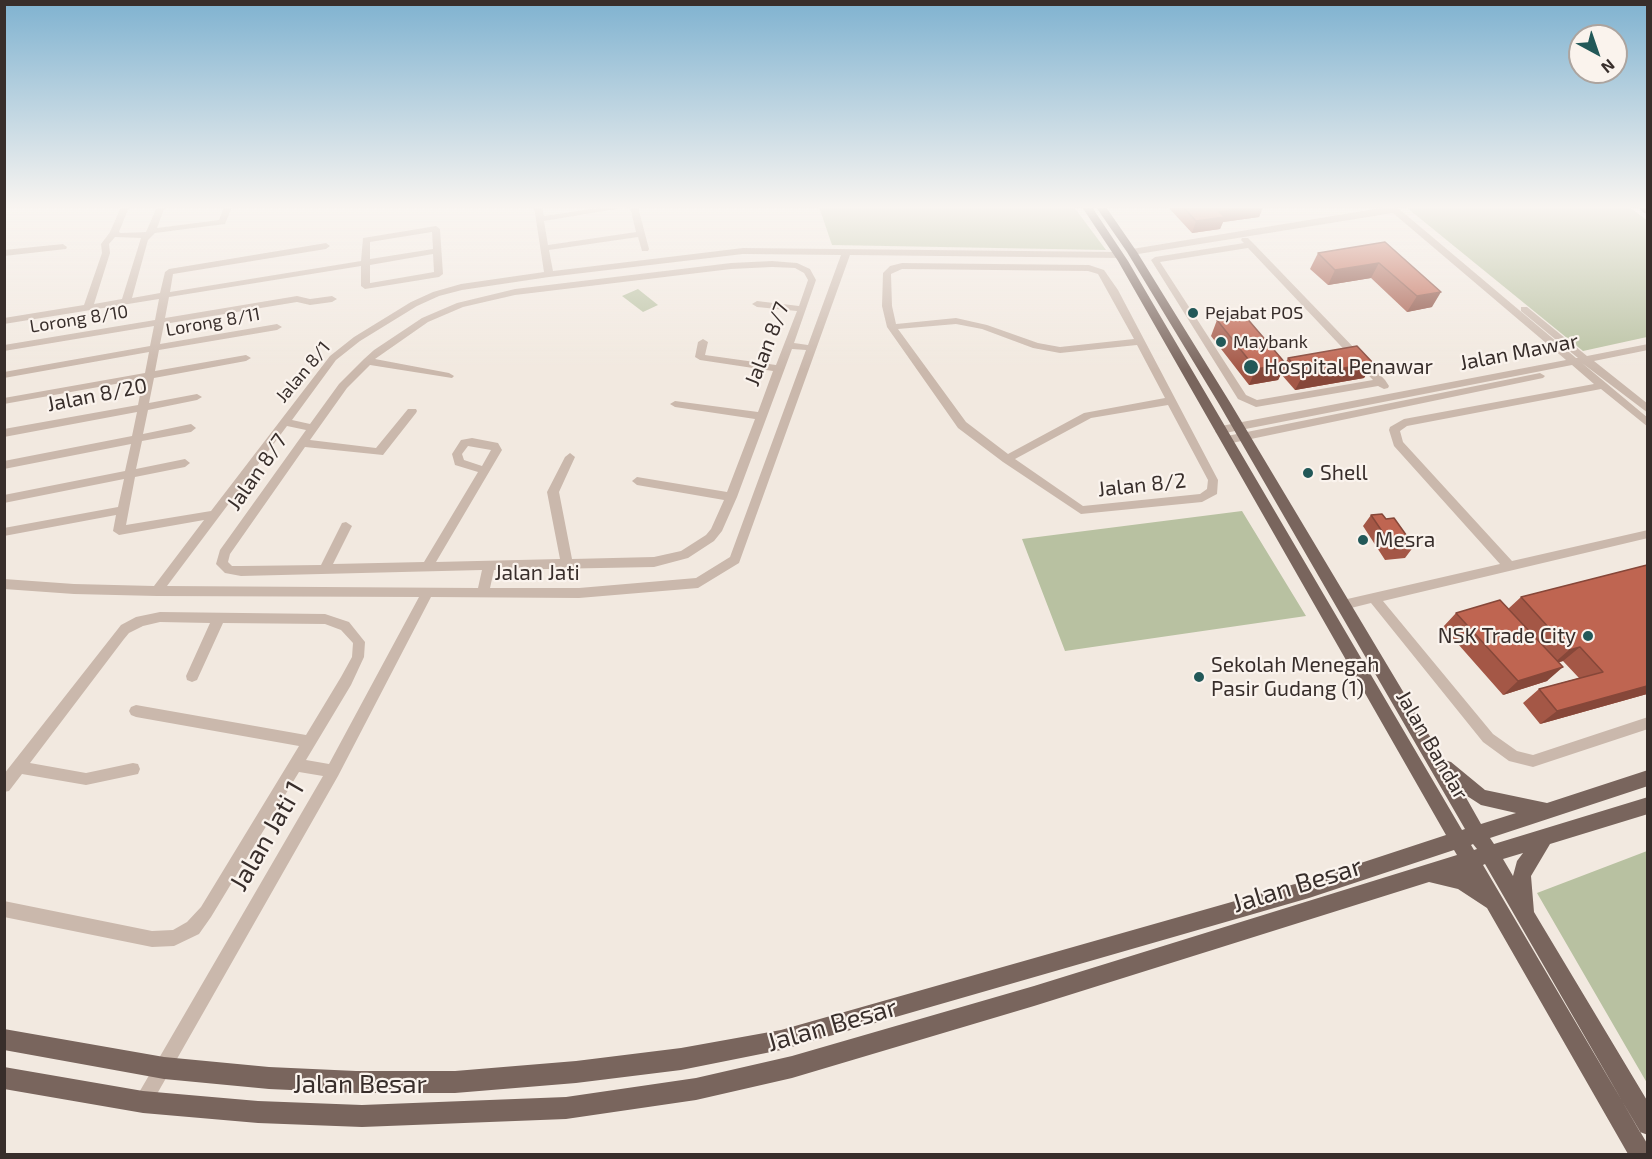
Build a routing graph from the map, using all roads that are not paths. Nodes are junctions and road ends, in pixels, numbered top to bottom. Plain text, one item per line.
1 (103, 261) edge
2 (140, 261) edge
3 (234, 261) edge
4 (377, 261) edge
5 (438, 261) edge
6 (547, 261) edge
7 (658, 261) edge
8 (843, 261) edge
9 (1013, 261) edge
10 (1129, 261) edge
11 (1130, 261) edge
12 (1156, 261) edge
13 (1266, 261) edge
14 (1459, 261) edge
15 (365, 263) junction
16 (988, 267) junction
17 (1014, 267) junction
18 (1043, 268) junction
19 (549, 274) junction
20 (532, 277) junction
21 (535, 289) junction
22 (164, 295) junction
23 (333, 299) dead end
24 (126, 301) junction
25 (757, 304) dead end
26 (88, 307) junction
27 (802, 309) junction
28 (4, 321) edge
29 (159, 322) junction
30 (277, 327) dead end
31 (892, 327) junction
32 (703, 342) dead end
33 (1139, 342) junction
34 (787, 345) junction
35 (1647, 347) edge
36 (4, 348) edge
37 (154, 348) junction
38 (812, 348) junction
39 (1647, 355) edge
40 (246, 358) dead end
41 (367, 361) junction
42 (1583, 364) junction
43 (778, 369) junction
44 (4, 375) edge
45 (149, 375) junction
46 (449, 376) dead end
47 (1380, 382) junction
48 (1601, 386) junction
49 (1394, 396) junction
50 (196, 397) dead end
51 (4, 401) edge
52 (1170, 401) junction
53 (675, 405) dead end
54 (143, 407) junction
55 (1647, 410) edge
56 (412, 411) dead end
57 (761, 416) junction
58 (283, 422) junction
59 (1647, 424) edge
60 (191, 428) dead end
61 (312, 428) junction
62 (1241, 432) junction
63 (4, 433) edge
64 (1223, 435) junction
65 (137, 438) junction
66 (302, 443) junction
67 (570, 457) dead end
68 (1006, 459) junction
69 (185, 463) dead end
70 (4, 465) edge
71 (484, 470) dead end
72 (130, 474) junction
73 (637, 481) dead end
74 (731, 497) junction
75 (4, 499) edge
76 (123, 510) junction
77 (217, 514) junction
78 (346, 526) dead end
79 (4, 532) edge
80 (1647, 534) edge
81 (566, 564) junction
82 (489, 565) junction
83 (428, 566) junction
84 (1510, 567) junction
85 (325, 568) junction
86 (4, 584) edge
87 (157, 591) junction
88 (428, 592) junction
89 (483, 593) junction
90 (1374, 598) junction
91 (1343, 605) junction
92 (219, 617) junction
93 (192, 676) dead end
94 (136, 711) dead end
95 (1647, 723) edge
96 (309, 742) junction
97 (1434, 758) junction
98 (295, 765) junction
99 (19, 767) junction
100 (133, 769) dead end
101 (333, 771) junction
102 (1647, 778) edge
103 (4, 786) edge
104 (1647, 805) edge
105 (1547, 811) junction
106 (1445, 815) junction
107 (1478, 833) junction
108 (1459, 839) junction
109 (1543, 839) junction
110 (1427, 849) junction
111 (1481, 858) junction
112 (1431, 874) junction
113 (1500, 908) junction
114 (4, 909) edge
115 (1525, 917) junction
116 (4, 1040) edge
117 (164, 1068) junction
118 (4, 1078) edge
119 (143, 1102) junction
120 (1647, 1124) edge
121 (1641, 1155) edge

1 - 26 street
2 - 24 street
3 - 22 street
4 - 15 street
5 - 15 street
6 - 19 street
7 - 19 street, Jalan 8/1
8 - 38 street, Jalan Jati
9 - 17 street
10 - 64 main road, Jalan Bandar
11 - 62 main road, Jalan Bandar
12 - 47 street
13 - 47 street
14 - 42 street
15 - 22 street
16 - 17 street, Jalan 8/2
16 - 18 street
16 - 31 street, Jalan 8/2
17 - 18 street, Jalan 8/2
18 - 33 street, Jalan 8/2
19 - 20 street, Jalan 8/1
20 - 21 street
20 - 58 street, Jalan 8/1
21 - 27 street, Jalan 8/7
21 - 41 street, Jalan 8/7
22 - 24 street
22 - 29 street
23 - 29 street, Lorong 8/11
24 - 26 street
25 - 27 street
26 - 28 street
27 - 34 street, Jalan 8/7
29 - 36 street, Lorong 8/10
29 - 37 street
30 - 37 street, Lorong 8/11
31 - 33 street
31 - 68 street, Jalan 8/2
32 - 43 street
33 - 52 street, Jalan 8/2
34 - 38 street
34 - 43 street, Jalan 8/7
35 - 42 street, Jalan Mawar
37 - 44 street, Lorong 8/11
37 - 45 street
38 - 89 street, Jalan Jati
39 - 42 street, Jalan Mawar
40 - 45 street
41 - 46 street
41 - 61 street, Jalan 8/7
42 - 48 street
42 - 49 street, Jalan Mawar
42 - 55 street
42 - 62 street, Jalan Mawar
43 - 57 street, Jalan 8/7
45 - 51 street
45 - 54 street
47 - 49 street
48 - 59 street
48 - 84 street
49 - 62 street, Jalan Mawar
50 - 54 street, Jalan 8/20
52 - 68 street
52 - 68 street, Jalan 8/2
53 - 57 street
54 - 63 street, Jalan 8/20
54 - 65 street
56 - 66 street
57 - 74 street, Jalan 8/7
58 - 61 street
58 - 77 street, Jalan 8/1
60 - 65 street
61 - 66 street, Jalan 8/7
62 - 64 street, Jalan Mawar
62 - 91 main road, Jalan Bandar
64 - 106 main road, Jalan Bandar
65 - 70 street
65 - 72 street
66 - 85 street, Jalan 8/7
67 - 81 street
69 - 72 street
71 - 83 street
72 - 75 street
72 - 76 street
73 - 74 street
74 - 81 street, Jalan 8/7
76 - 77 street
76 - 79 street
77 - 87 street, Jalan 8/1
78 - 85 street
80 - 84 street
81 - 82 street, Jalan 8/7
82 - 83 street, Jalan 8/7
82 - 89 street
83 - 85 street, Jalan 8/7
84 - 90 street
86 - 87 street, Jalan Jati
87 - 88 street, Jalan Jati
88 - 89 street, Jalan Jati
88 - 101 street, Jalan Jati 1
90 - 91 street
90 - 95 street
91 - 97 main road, Jalan Bandar
92 - 93 street
92 - 96 street
92 - 99 street
94 - 96 street
96 - 98 street
97 - 105 main road
97 - 107 main road, Jalan Bandar
98 - 101 street
98 - 114 street
99 - 100 street
99 - 103 street
101 - 117 street, Jalan Jati 1
102 - 105 main road, Jalan Besar
104 - 109 main road, Jalan Besar
105 - 107 main road, Jalan Besar
106 - 108 main road, Jalan Bandar
106 - 110 main road
107 - 108 main road, Jalan Besar
107 - 111 main road, Jalan Bandar
108 - 110 main road, Jalan Besar
108 - 111 main road, Jalan Bandar
109 - 111 main road, Jalan Besar
109 - 115 main road
110 - 117 main road, Jalan Besar
111 - 112 main road, Jalan Besar
111 - 113 main road, Jalan Bandar
111 - 115 main road, Jalan Bandar
112 - 113 main road
112 - 119 main road, Jalan Besar
113 - 121 main road, Jalan Bandar
115 - 120 main road, Jalan Bandar
116 - 117 main road, Jalan Besar
117 - 119 street, Jalan Jati 1
118 - 119 main road, Jalan Besar

